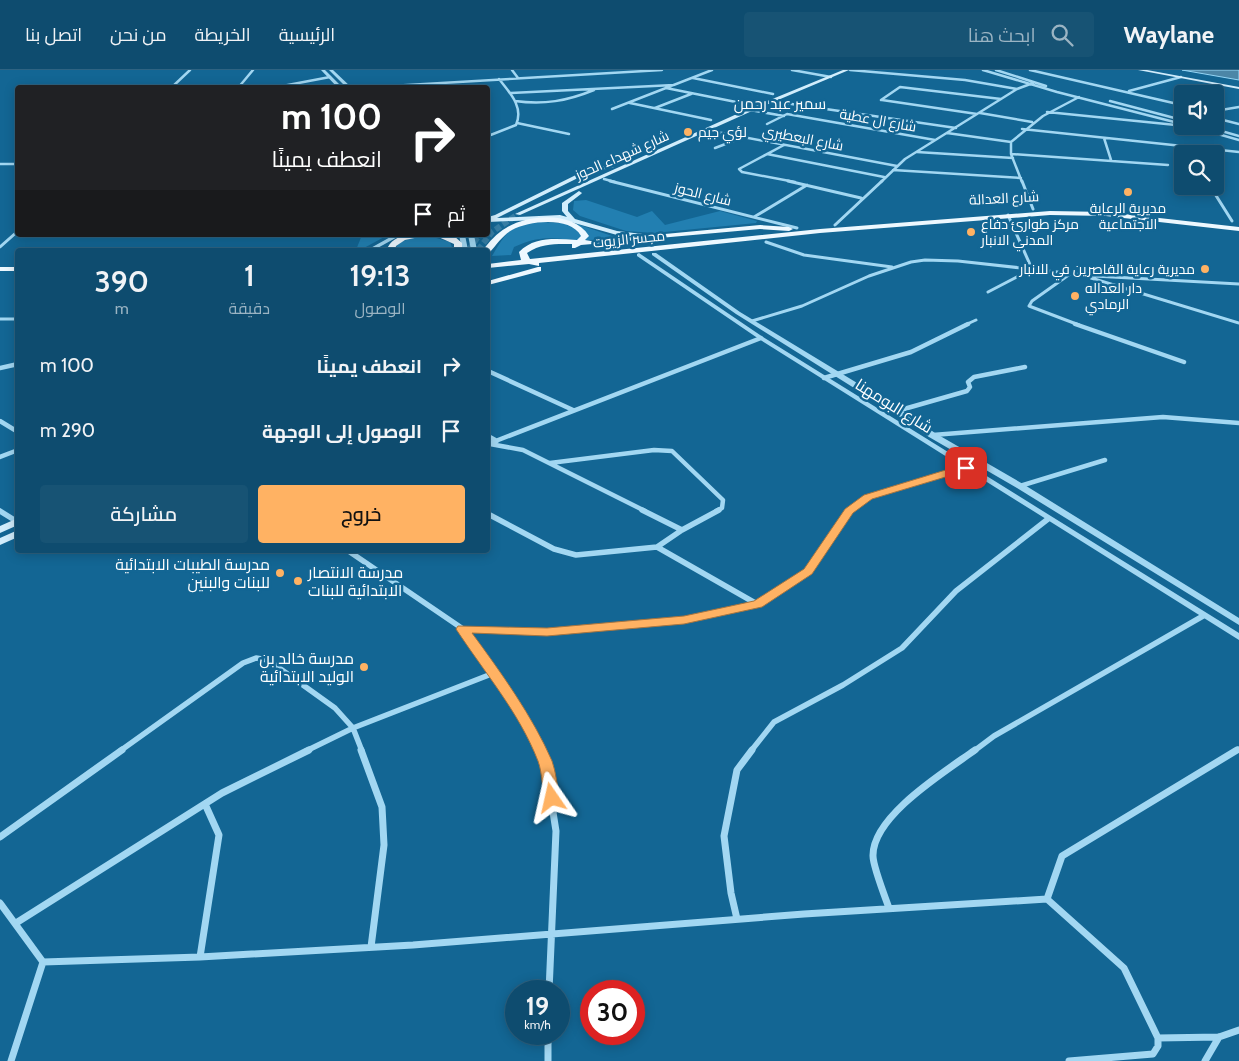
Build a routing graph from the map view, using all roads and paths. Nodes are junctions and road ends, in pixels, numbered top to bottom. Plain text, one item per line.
1 (190, 70) edge
2 (253, 70) edge
3 (323, 70) edge
4 (331, 70) edge
5 (512, 70) edge
6 (661, 70) edge
7 (712, 70) edge
8 (792, 70) edge
9 (832, 70) edge
10 (848, 70) edge
11 (983, 70) edge
12 (996, 70) edge
13 (1030, 70) edge
14 (1140, 70) edge
15 (1159, 70) edge
16 (820, 75) junction
17 (330, 77) junction
18 (831, 77) junction
19 (1182, 77) junction
20 (518, 78) junction
21 (692, 78) junction
22 (499, 79) junction
23 (422, 83) joint
24 (1033, 83) junction
25 (174, 85) edge
26 (240, 85) edge
27 (288, 85) edge
28 (337, 85) edge
29 (347, 85) edge
30 (396, 85) edge
31 (674, 85) junction
32 (1027, 85) junction
33 (1239, 86) edge
34 (666, 88) junction
35 (599, 89) junction
36 (1018, 89) junction
37 (1129, 91) junction
38 (510, 93) junction
39 (692, 93) junction
40 (773, 94) junction
41 (1080, 97) junction
42 (1002, 99) junction
43 (515, 101) junction
44 (771, 101) junction
45 (629, 103) junction
46 (1174, 103) edge
47 (746, 104) junction
48 (1239, 107) edge
49 (655, 108) junction
50 (612, 109) dead end
51 (750, 110) junction
52 (1224, 110) edge
53 (1047, 112) junction
54 (979, 113) junction
55 (784, 116) junction
56 (1174, 118) edge
57 (711, 120) junction
58 (1224, 120) edge
59 (1032, 122) junction
60 (517, 123) junction
61 (1174, 123) edge
62 (767, 124) dead end
63 (1174, 124) edge
64 (1239, 124) edge
65 (956, 128) junction
66 (1022, 129) junction
67 (690, 130) junction
68 (703, 131) junction
69 (1224, 132) edge
70 (946, 133) junction
71 (569, 134) dead end
72 (490, 135) edge
73 (1222, 135) edge
74 (1239, 136) edge
75 (744, 137) junction
76 (1104, 138) junction
77 (935, 140) junction
78 (1239, 140) edge
79 (1012, 142) junction
80 (785, 144) junction
81 (1174, 146) edge
82 (715, 148) dead end
83 (1224, 151) edge
84 (916, 152) junction
85 (1239, 152) edge
86 (766, 154) junction
87 (1012, 154) junction
88 (1013, 158) junction
89 (1112, 160) junction
90 (0, 164) edge
91 (15, 164) edge
92 (1168, 165) dead end
93 (612, 166) junction
94 (897, 166) junction
95 (622, 167) junction
96 (892, 170) junction
97 (884, 177) junction
98 (1022, 178) junction
99 (604, 179) junction
100 (807, 184) junction
101 (1216, 195) edge
102 (861, 198) junction
103 (1033, 209) junction
104 (512, 213) tunnel mouth
105 (518, 214) tunnel mouth
106 (1008, 215) junction
107 (754, 217) junction
108 (490, 218) edge
109 (490, 219) edge
110 (572, 219) junction
111 (1235, 222) edge
112 (835, 225) junction
113 (793, 229) junction
114 (1239, 229) edge
115 (820, 231) junction
116 (15, 233) edge
117 (772, 233) junction
118 (677, 236) junction
119 (399, 237) edge
120 (400, 237) edge
121 (445, 237) edge
122 (766, 242) junction
123 (0, 247) edge
124 (374, 248) edge
125 (392, 248) edge
126 (458, 248) edge
127 (489, 248) edge
128 (654, 254) junction
129 (544, 255) junction
130 (639, 255) junction
131 (490, 260) edge
132 (0, 262) edge
133 (15, 262) edge
134 (490, 266) edge
135 (555, 266) junction
136 (894, 268) junction
137 (1032, 269) junction
138 (678, 271) junction
139 (666, 273) junction
140 (1070, 274) junction
141 (1081, 275) junction
142 (490, 282) edge
143 (1239, 284) edge
144 (988, 292) dead end
145 (0, 319) edge
146 (15, 319) edge
147 (976, 320) dead end
148 (752, 321) junction
149 (1239, 323) edge
150 (761, 338) junction
151 (1184, 362) dead end
152 (15, 365) edge
153 (1026, 367) dead end
154 (0, 368) edge
155 (490, 372) edge
156 (840, 375) junction
157 (824, 378) junction
158 (573, 410) junction
159 (897, 411) junction
160 (0, 421) edge
161 (1239, 423) edge
162 (15, 430) edge
163 (932, 435) junction
164 (490, 437) edge
165 (496, 441) junction
166 (490, 444) edge
167 (490, 444) edge
168 (15, 451) edge
169 (0, 457) edge
170 (1105, 460) dead end
171 (550, 463) junction
172 (966, 468) junction
173 (1020, 486) junction
174 (0, 512) edge
175 (490, 515) edge
176 (1048, 519) junction
177 (15, 520) edge
178 (15, 522) edge
179 (0, 530) edge
180 (682, 530) junction
181 (15, 534) edge
182 (0, 542) edge
183 (657, 547) junction
184 (351, 553) edge
185 (758, 604) junction
186 (1203, 616) junction
187 (1239, 622) edge
188 (462, 629) junction
189 (1239, 637) edge
190 (494, 673) junction
191 (354, 728) junction
192 (1239, 749) edge
193 (205, 804) junction
194 (0, 837) edge
195 (1047, 899) junction
196 (0, 903) edge
197 (889, 908) junction
198 (737, 919) junction
199 (16, 923) junction
200 (550, 934) junction
201 (371, 947) junction
202 (200, 957) junction
203 (43, 962) junction
204 (549, 980) edge
205 (1239, 1030) edge
206 (1219, 1037) junction
207 (1158, 1038) junction
208 (548, 1045) edge
209 (11, 1061) edge
210 (548, 1061) edge
211 (1069, 1061) edge
212 (1205, 1061) edge

1 - 25 street
2 - 26 street
3 - 17 street
4 - 29 street
5 - 20 street
6 - 20 street
7 - 21 street
8 - 16 street
9 - 16 main road, شارع شهداء الحوز
10 - 18 main road, شارع شهداء الحوز
10 - 36 street
11 - 32 street
12 - 24 street
13 - 37 street
14 - 19 main road
15 - 33 main road
16 - 18 street
16 - 40 main road, شارع شهداء الحوز
17 - 27 street
17 - 28 street
18 - 44 main road, شارع شهداء الحوز
19 - 33 main road
19 - 37 street
20 - 22 street
21 - 31 street
21 - 40 street
22 - 23 street
22 - 38 street
23 - 30 street
24 - 32 street
24 - 56 street
31 - 34 street
31 - 35 street
32 - 36 street
32 - 41 street
34 - 39 street
34 - 45 street
35 - 38 street
35 - 43 street
36 - 42 street
37 - 46 street
38 - 43 street
39 - 47 street
39 - 49 street
40 - 47 main road, شارع شهداء الحوز
41 - 53 street
41 - 61 street
42 - 54 street
42 - 54 street
43 - 60 street
44 - 51 main road, شارع شهداء الحوز
44 - 65 street
45 - 49 street
45 - 50 street
47 - 57 main road, شارع شهداء الحوز
48 - 52 street
49 - 57 street
51 - 55 street
51 - 68 main road, شارع شهداء الحوز
53 - 59 street
53 - 63 street
54 - 59 street
54 - 65 street
55 - 62 street
55 - 77 street, شارع ال عطية
57 - 67 main road, شارع شهداء الحوز
58 - 64 street
59 - 66 street
60 - 71 street
60 - 72 street
65 - 70 street
66 - 76 street
66 - 79 street
67 - 68 main road
67 - 93 main road, شارع شهداء الحوز
68 - 75 street, شارع البعطيري
68 - 95 main road, شارع شهداء الحوز
69 - 74 street
70 - 77 street
70 - 79 street
73 - 78 street
75 - 80 street, شارع البعطيري
75 - 82 street
76 - 81 street
76 - 89 street
77 - 84 street
79 - 87 street
80 - 86 street
80 - 94 street, شارع البعطيري
83 - 85 street
84 - 88 street
84 - 94 street
86 - 97 street
86 - 100 street
87 - 88 street
87 - 89 street
88 - 98 street
89 - 92 street
90 - 91 street
93 - 104 main road, شارع شهداء الحوز
93 - 108 main road
94 - 96 street
95 - 99 main road
95 - 105 main road, شارع شهداء الحوز
96 - 97 street
96 - 98 street
97 - 102 street
98 - 103 street
99 - 107 street, شارع الحوز
99 - 110 main road
100 - 102 street
100 - 107 street
101 - 111 street
102 - 112 street
103 - 111 main road, شارع العدالة
103 - 112 main road, شارع العدالة
106 - 114 main road, شارع العدالة
106 - 115 main road, شارع العدالة
106 - 137 street
107 - 113 street, شارع الحوز
109 - 110 main road
110 - 118 main road
112 - 113 main road, شارع العدالة
113 - 117 main road, شارع العدالة
113 - 118 main road
115 - 117 main road, شارع العدالة
115 - 122 main road
116 - 123 street
117 - 129 main road, مجسر الزيوت
117 - 134 main road, مجسر الزيوت
118 - 135 main road
119 - 124 street
120 - 125 main road
121 - 126 main road
122 - 128 main road
122 - 136 street
127 - 129 main road
128 - 130 main road
128 - 138 street, شارع البومهنا
129 - 131 main road, مجسر الزيوت
130 - 135 main road
130 - 139 street, شارع البومهنا
132 - 133 main road
135 - 142 main road
136 - 137 street
136 - 148 street
137 - 140 street
137 - 144 street
138 - 139 street
138 - 148 street, شارع البومهنا
139 - 150 street, شارع البومهنا
140 - 141 street
140 - 151 street
141 - 143 street
141 - 149 street
145 - 146 street
147 - 156 street
148 - 156 street, شارع البومهنا
150 - 157 street, شارع البومهنا
150 - 158 street
152 - 154 street
153 - 159 street
155 - 158 street
156 - 157 street
156 - 159 street, شارع البومهنا
157 - 172 street, شارع البومهنا
158 - 165 street
159 - 163 street, شارع البومهنا
160 - 162 street
161 - 163 street
163 - 173 street, شارع البومهنا
164 - 165 street
165 - 166 street
167 - 171 street
168 - 169 street
170 - 173 street
171 - 180 street
171 - 180 street
172 - 176 street, شارع البومهنا
172 - 185 street
173 - 187 street, شارع البومهنا
174 - 177 street
175 - 183 street
176 - 186 street, شارع البومهنا
176 - 198 street
178 - 179 main road
180 - 183 street
181 - 182 main road
183 - 185 street
184 - 188 street
185 - 188 street
186 - 189 street, شارع البومهنا
186 - 197 street
188 - 190 street
190 - 191 street
190 - 200 street
191 - 193 street
191 - 194 street
191 - 201 street
192 - 195 street
193 - 199 street
193 - 202 street
195 - 197 street
195 - 207 street
196 - 199 street
197 - 198 street
198 - 200 street
199 - 203 street
200 - 201 street
200 - 204 street
201 - 202 street
202 - 203 street
203 - 209 street
205 - 206 street
206 - 207 street
206 - 212 street
207 - 211 street
208 - 210 street

